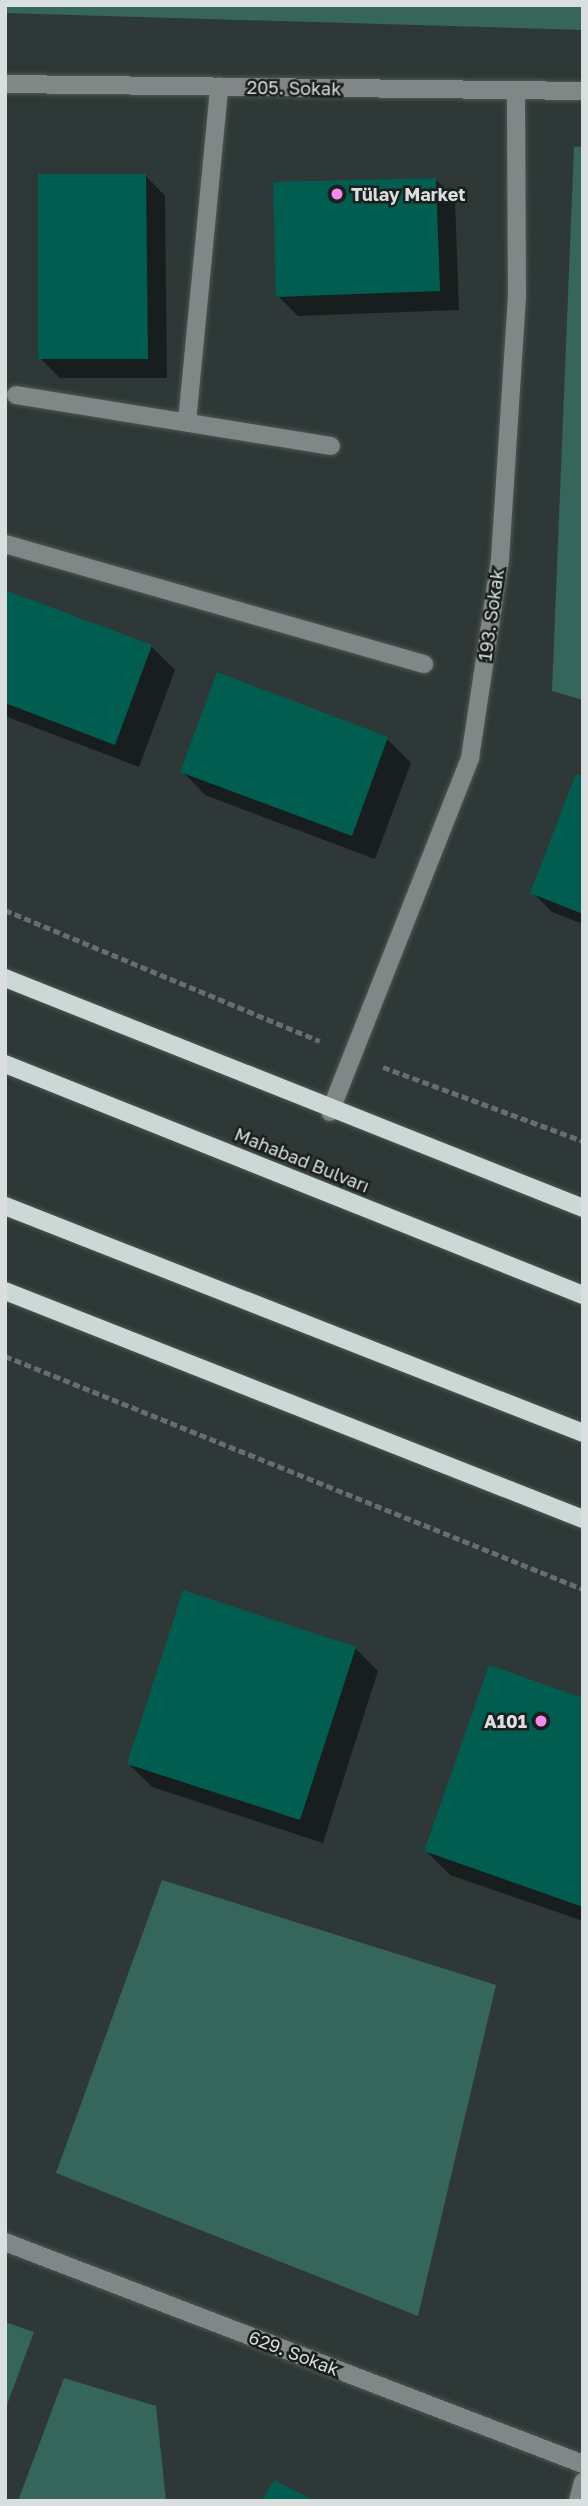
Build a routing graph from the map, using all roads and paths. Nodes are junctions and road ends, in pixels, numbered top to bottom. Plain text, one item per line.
1 (5, 84) edge
2 (219, 87) junction
3 (516, 90) junction
4 (583, 91) edge
5 (16, 395) dead end
6 (187, 422) junction
7 (331, 446) dead end
8 (5, 544) edge
9 (424, 664) dead end
10 (5, 910) edge
11 (5, 978) edge
12 (354, 1056) junction
13 (5, 1064) edge
14 (330, 1112) junction
15 (583, 1141) edge
16 (5, 1206) edge
17 (583, 1208) edge
18 (5, 1291) edge
19 (583, 1295) edge
20 (5, 1356) edge
21 (583, 1433) edge
22 (583, 1519) edge
23 (583, 1589) edge
24 (5, 2242) edge
25 (583, 2464) edge
26 (583, 2482) edge
27 (578, 2501) edge

1 - 2 street, 205. Sokak
2 - 3 street, 205. Sokak
2 - 6 street
3 - 4 street, 205. Sokak
3 - 12 street, 193. Sokak
5 - 6 street
6 - 7 street
8 - 9 street
10 - 12 path
11 - 14 main road
12 - 14 street, 193. Sokak
12 - 15 path
13 - 19 main road, Mahabad Bulvarı
14 - 17 main road
16 - 21 main road
18 - 22 main road
20 - 23 path
24 - 25 street, 629. Sokak
26 - 27 street

